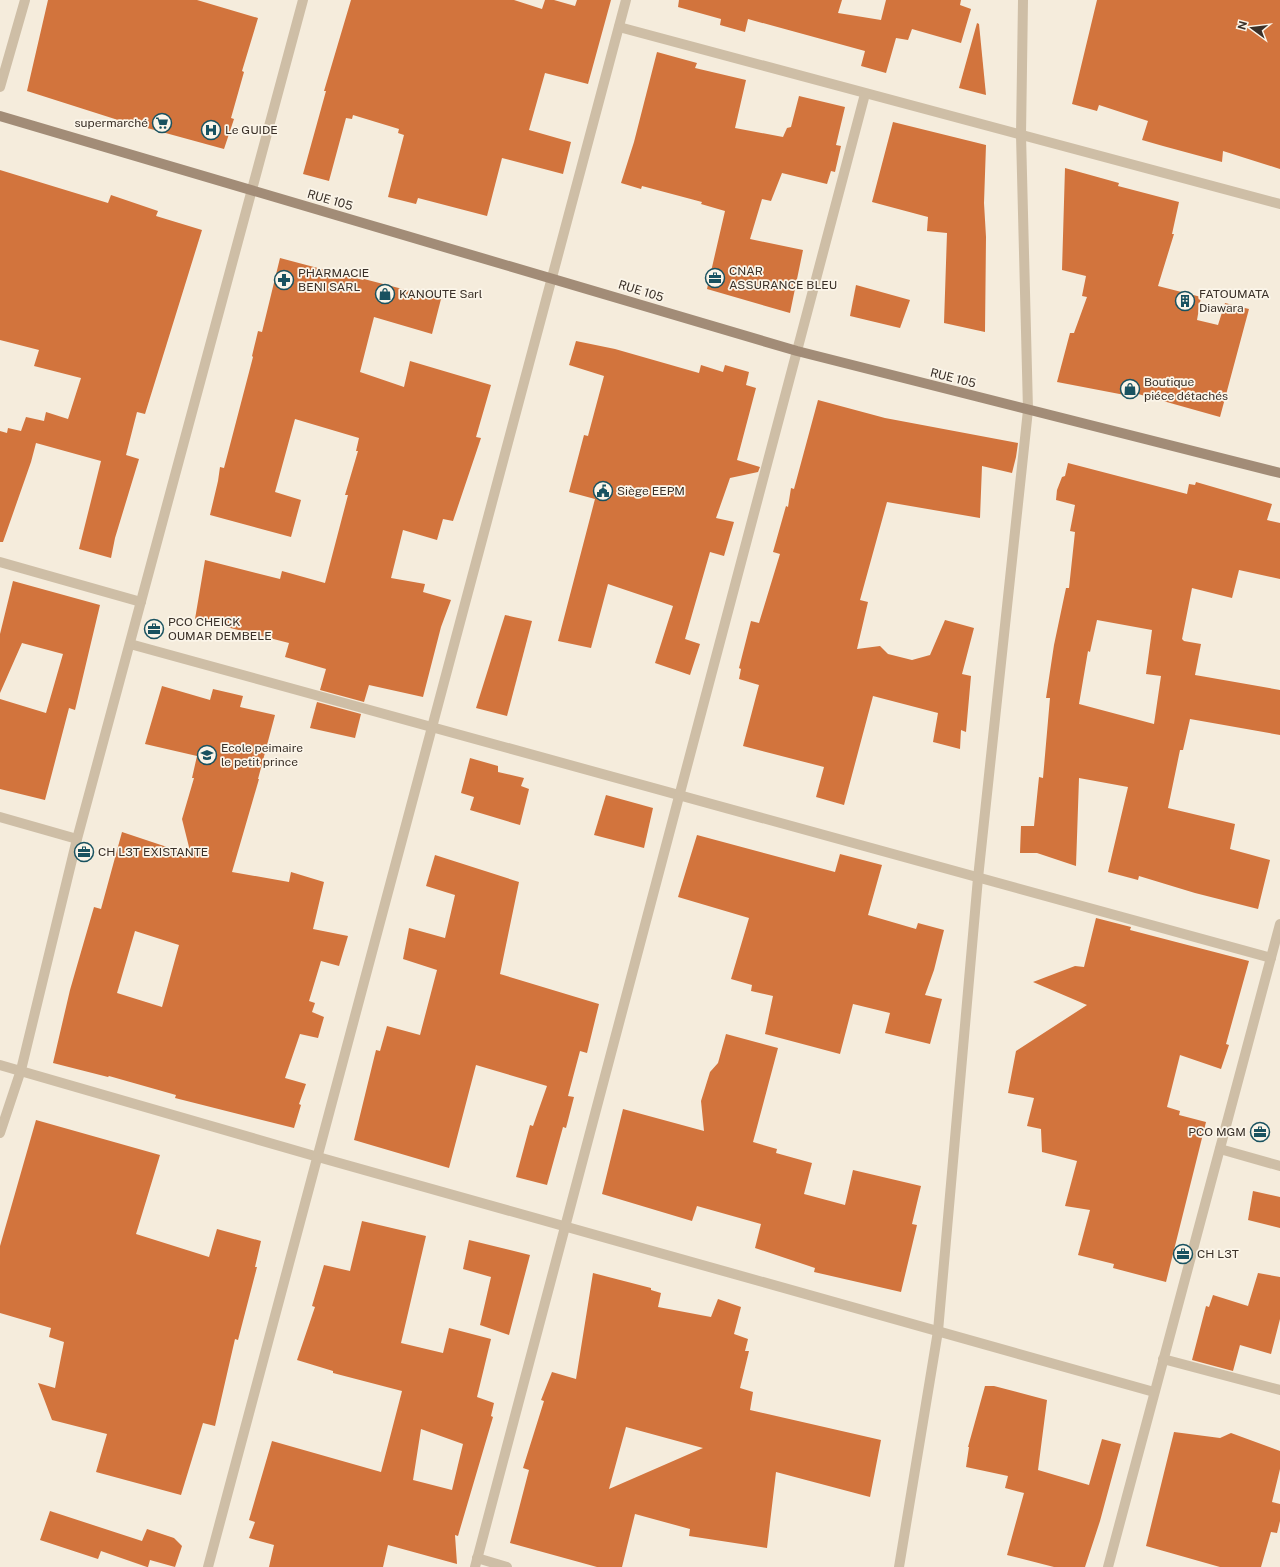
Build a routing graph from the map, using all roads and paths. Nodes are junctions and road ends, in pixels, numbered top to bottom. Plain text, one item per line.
1 (24, 0) edge
2 (303, 0) edge
3 (626, 0) edge
4 (1023, 0) edge
5 (619, 28) junction
6 (0, 87) edge
7 (866, 94) junction
8 (0, 116) edge
9 (1021, 135) junction
10 (252, 190) junction
11 (1280, 204) edge
12 (552, 278) junction
13 (796, 351) junction
14 (1028, 410) junction
15 (1280, 473) edge
16 (0, 562) edge
17 (141, 602) junction
18 (130, 644) junction
19 (432, 727) junction
20 (678, 795) junction
21 (0, 817) edge
22 (77, 839) junction
23 (978, 878) junction
24 (1280, 924) edge
25 (1271, 958) junction
26 (0, 1065) edge
27 (21, 1070) junction
28 (0, 1133) edge
29 (1220, 1149) junction
30 (318, 1158) junction
31 (1280, 1166) edge
32 (565, 1227) junction
33 (938, 1331) junction
34 (1164, 1359) junction
35 (1280, 1390) edge
36 (1154, 1392) junction
37 (476, 1562) edge
38 (208, 1567) edge
39 (507, 1567) edge
40 (899, 1567) edge
41 (1108, 1567) edge

1 - 6 street
2 - 10 street
3 - 5 street
4 - 9 street
5 - 7 street
5 - 12 street
7 - 9 street
7 - 13 street
8 - 10 street, RUE 105
9 - 11 street
9 - 14 street
10 - 12 street, RUE 105
10 - 17 street
12 - 13 street, RUE 105
12 - 19 street
13 - 14 street, RUE 105
13 - 20 street
14 - 15 street, RUE 105
14 - 23 street
16 - 17 street
17 - 18 street
18 - 19 street
18 - 22 street
19 - 20 street
19 - 30 street
20 - 23 street
20 - 32 street
21 - 22 street
22 - 27 street
23 - 25 street
23 - 33 street
24 - 25 street
25 - 29 street
26 - 27 street
27 - 28 street
27 - 30 street
29 - 31 street
29 - 34 street
30 - 32 street
30 - 38 street
32 - 33 street
32 - 37 street
33 - 36 street
33 - 40 street
34 - 35 street
34 - 36 street
36 - 41 street
37 - 39 street

